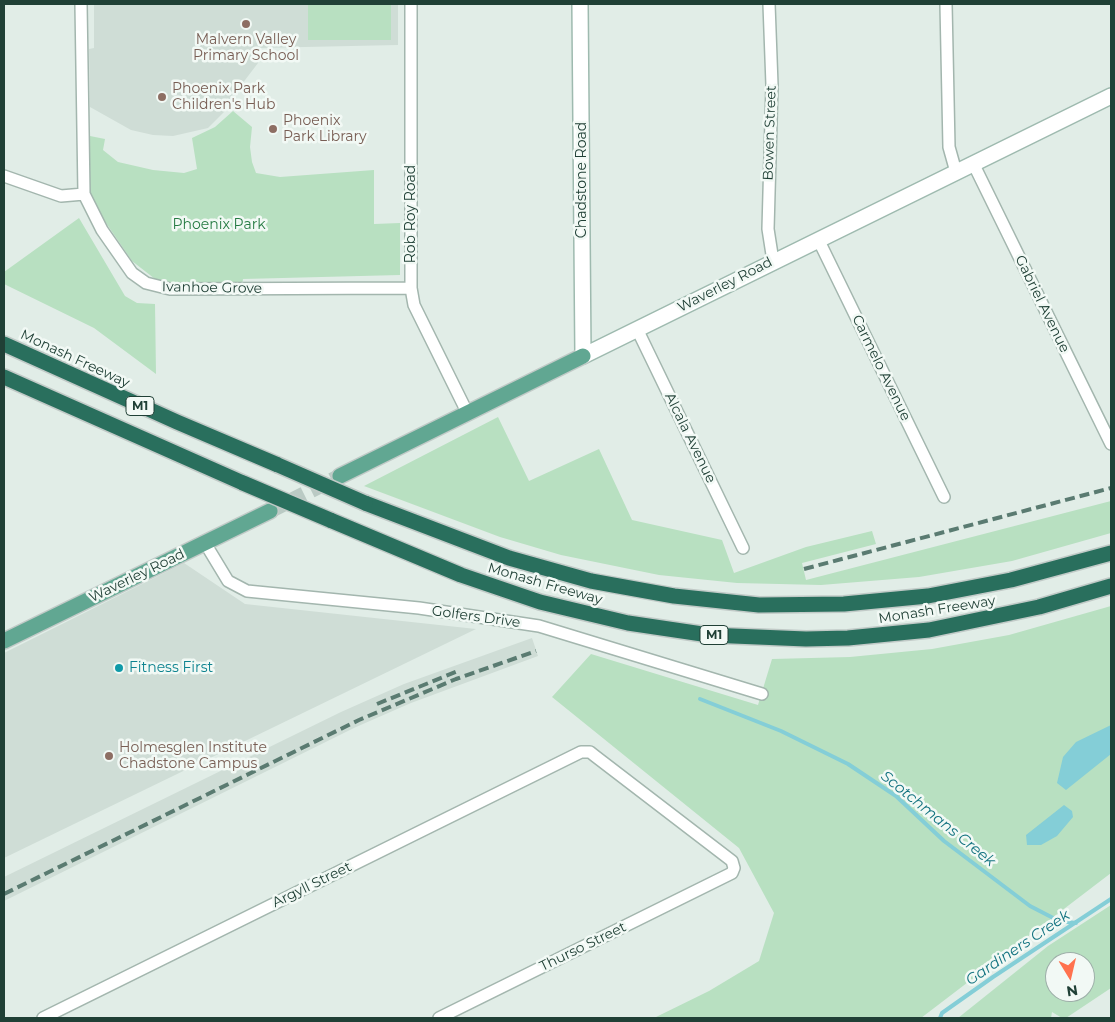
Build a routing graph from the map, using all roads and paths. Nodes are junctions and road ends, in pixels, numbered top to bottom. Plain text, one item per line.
1 (81, 4) edge
2 (410, 4) edge
3 (580, 4) edge
4 (769, 4) edge
5 (946, 4) edge
6 (1111, 96) edge
7 (973, 163) junction
8 (956, 172) junction
9 (4, 176) edge
10 (84, 194) junction
11 (818, 239) junction
12 (772, 261) junction
13 (411, 288) junction
14 (637, 329) junction
15 (4, 344) edge
16 (583, 356) junction
17 (4, 377) edge
18 (467, 412) junction
19 (1111, 444) edge
20 (340, 476) tunnel mouth
21 (944, 497) dead end
22 (270, 511) tunnel mouth
23 (205, 543) junction
24 (743, 548) dead end
25 (1111, 553) edge
26 (1111, 586) edge
27 (4, 641) edge
28 (762, 694) dead end
29 (581, 752) joint
30 (43, 1018) edge
31 (439, 1018) edge

1 - 10 street
2 - 13 street, Rob Roy Road
3 - 16 main road, Chadstone Road
4 - 12 street, Bowen Street
5 - 8 street
6 - 7 main road, Waverley Road
7 - 8 main road, Waverley Road
7 - 19 street, Gabriel Avenue
8 - 11 main road, Waverley Road
9 - 10 street
10 - 13 street, Ivanhoe Grove
11 - 12 main road, Waverley Road
11 - 21 street, Carmelo Avenue
12 - 14 main road, Waverley Road
13 - 18 street, Rob Roy Road
14 - 16 main road, Waverley Road
14 - 24 street, Alcala Avenue
15 - 25 highway, Monash Freeway / M1, bridge
16 - 18 main road, Waverley Road
17 - 26 highway, Monash Freeway / M1, bridge
18 - 20 main road, Waverley Road
22 - 23 main road, Waverley Road
23 - 27 main road, Waverley Road
23 - 28 street, Golfers Drive
29 - 30 street, Argyll Street
29 - 31 street, Thurso Street

